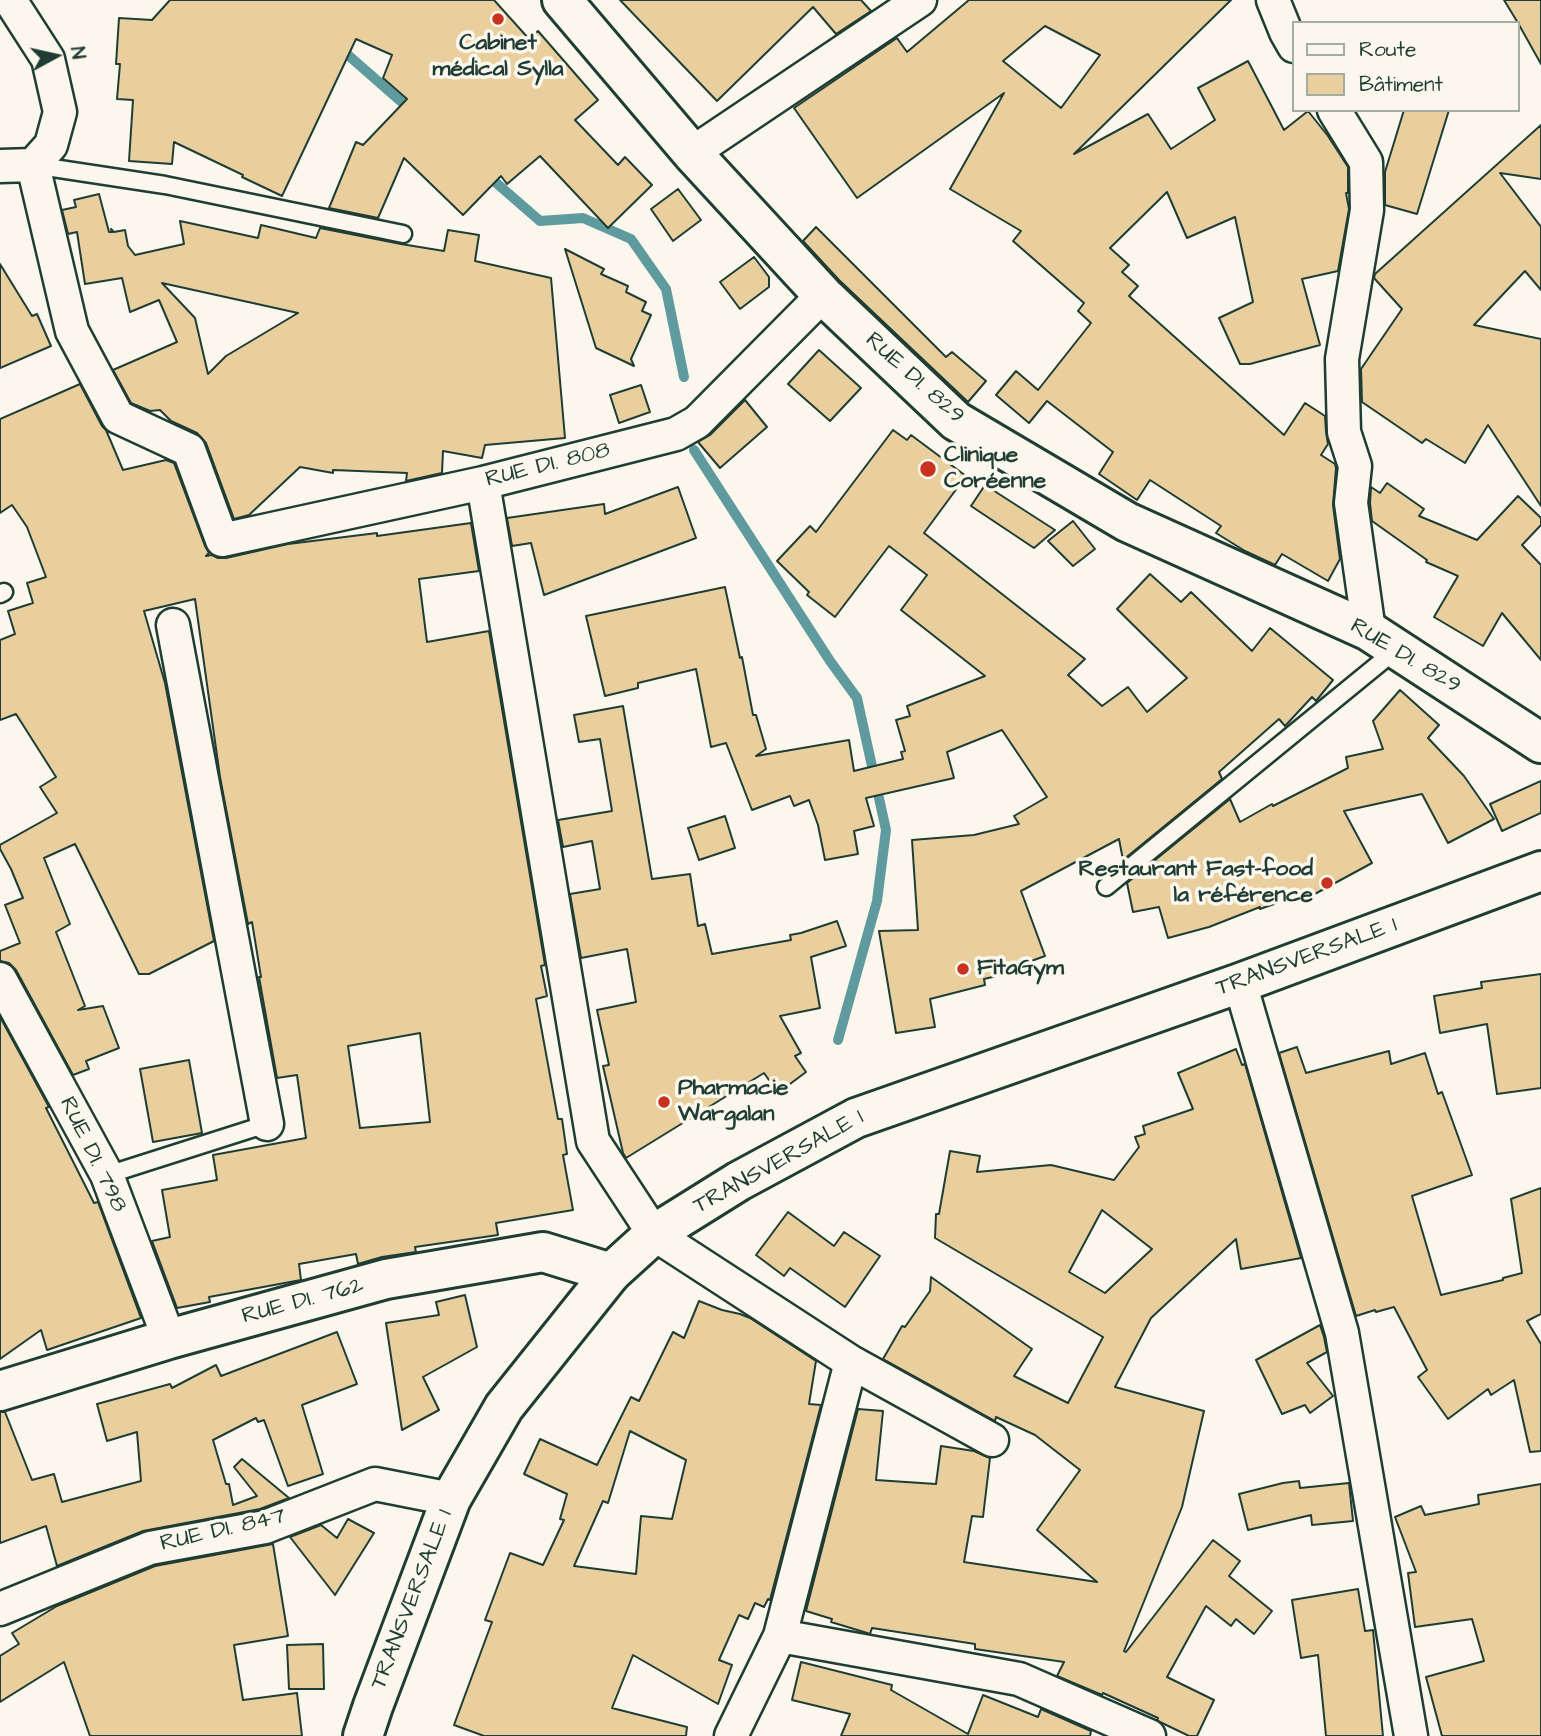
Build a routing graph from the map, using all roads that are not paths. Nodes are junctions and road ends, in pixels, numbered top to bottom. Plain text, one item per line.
1 (10, 0) edge
2 (562, 0) edge
3 (920, 0) edge
4 (1273, 0) edge
5 (1292, 42) edge
6 (1335, 112) edge
7 (692, 153) junction
8 (42, 155) junction
9 (0, 166) edge
10 (403, 234) dead end
11 (823, 295) junction
12 (483, 483) junction
13 (173, 625) dead end
14 (1383, 640) junction
15 (1541, 743) edge
16 (1541, 871) edge
17 (1106, 887) dead end
18 (0, 979) edge
19 (1240, 983) junction
20 (267, 1124) joint
21 (107, 1175) junction
22 (653, 1234) junction
23 (611, 1273) junction
24 (169, 1339) junction
25 (851, 1362) junction
26 (0, 1391) edge
27 (992, 1440) dead end
28 (451, 1499) junction
29 (0, 1609) edge
30 (780, 1636) junction
31 (363, 1736) edge
32 (731, 1736) edge
33 (1149, 1736) edge
34 (1412, 1736) edge

1 - 8 street
2 - 7 street, RUE DI. 829
3 - 7 street
4 - 5 street
6 - 14 street
7 - 11 street, RUE DI. 829
8 - 9 street
8 - 10 lane
8 - 12 street, RUE DI. 808
11 - 12 street, RUE DI. 808
11 - 14 street, RUE DI. 829
12 - 22 street
13 - 20 street
14 - 15 street, RUE DI. 829
14 - 17 lane
16 - 19 street, TRANSVERSALE 1
18 - 21 street, RUE DI. 798
19 - 22 street, TRANSVERSALE 1
19 - 34 street
20 - 21 lane
21 - 24 street, RUE DI. 798
22 - 23 street, TRANSVERSALE 1
22 - 25 street
23 - 24 street, RUE DI. 762
23 - 28 street, TRANSVERSALE 1
24 - 26 street, RUE DI. 762
25 - 27 street
25 - 30 street
28 - 29 street, RUE DI. 847
28 - 31 street, TRANSVERSALE 1
30 - 32 street
30 - 33 street

